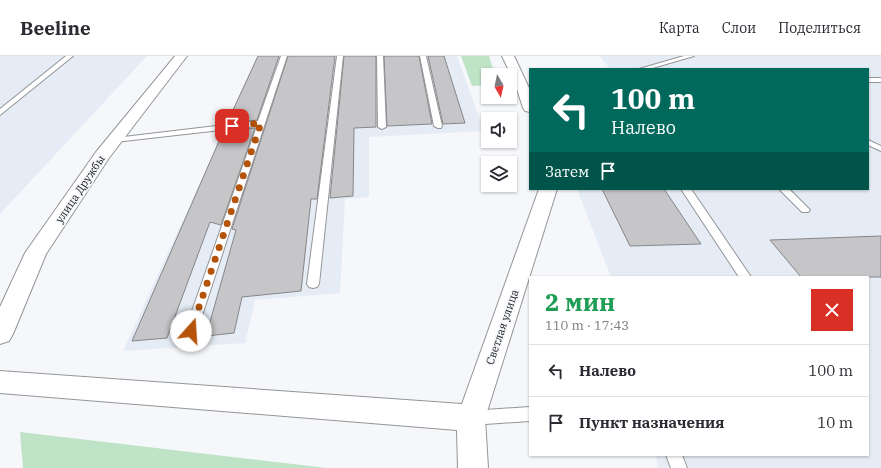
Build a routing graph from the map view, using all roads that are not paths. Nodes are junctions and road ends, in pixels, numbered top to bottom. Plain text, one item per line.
1 (70, 56) edge
2 (181, 56) edge
3 (284, 56) edge
4 (340, 56) edge
5 (380, 56) edge
6 (423, 56) edge
7 (508, 56) edge
8 (691, 56) edge
9 (646, 68) edge
10 (869, 80) edge
11 (881, 80) edge
12 (525, 83) edge
13 (529, 103) edge
14 (0, 113) edge
15 (261, 123) junction
16 (438, 126) dead end
17 (382, 127) dead end
18 (115, 140) junction
19 (869, 143) edge
20 (881, 149) edge
21 (548, 190) edge
22 (687, 190) edge
23 (785, 190) edge
24 (805, 210) dead end
25 (745, 276) edge
26 (313, 284) dead end
27 (191, 331) dead end
28 (0, 334) edge
29 (0, 382) edge
30 (529, 414) edge
31 (471, 418) junction
32 (674, 456) edge
33 (473, 468) edge
34 (679, 468) edge

1 - 14 lane
2 - 18 street, улица Дружбы
3 - 15 lane
4 - 26 lane
5 - 17 lane
6 - 16 lane
7 - 12 street
8 - 9 lane
10 - 11 lane
12 - 13 street
15 - 18 lane
15 - 27 lane
18 - 28 street, улица Дружбы
19 - 20 lane
21 - 31 street, Светлая улица
22 - 25 lane
23 - 24 lane
29 - 31 street
30 - 31 lane
31 - 33 street, Светлая улица
32 - 34 lane

